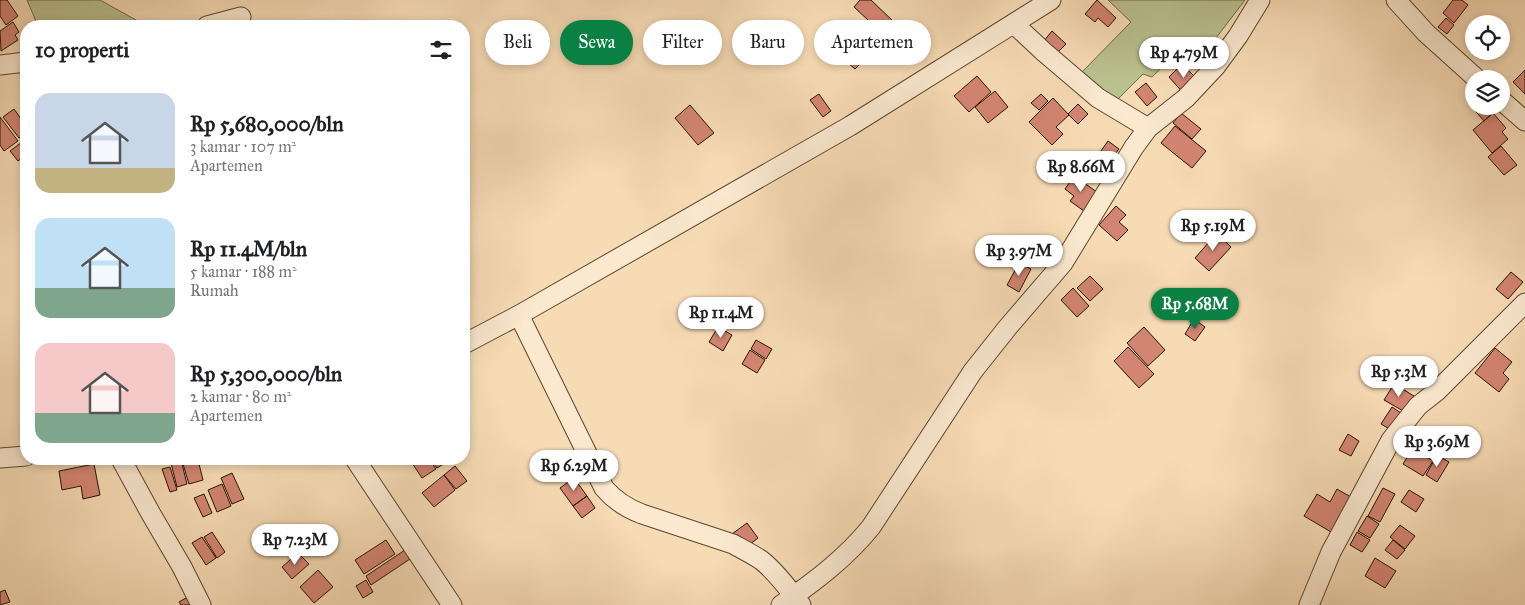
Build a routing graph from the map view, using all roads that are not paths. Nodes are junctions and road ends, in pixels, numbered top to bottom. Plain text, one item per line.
1 (1052, 0) edge
2 (1260, 0) edge
3 (1396, 0) edge
4 (240, 14) edge
5 (224, 20) edge
6 (1014, 24) junction
7 (20, 63) edge
8 (0, 65) edge
9 (1467, 70) edge
10 (1510, 108) edge
11 (1525, 121) edge
12 (1148, 128) junction
13 (1525, 303) edge
14 (519, 315) junction
15 (470, 341) edge
16 (20, 456) edge
17 (0, 458) edge
18 (124, 465) edge
19 (359, 465) edge
20 (445, 602) edge
21 (792, 602) edge
22 (201, 605) edge
23 (1308, 605) edge

1 - 6 street
2 - 12 street
3 - 9 street
4 - 5 street
6 - 12 street
6 - 14 street
7 - 8 street
10 - 11 street
12 - 21 street
13 - 23 street
14 - 15 street
14 - 21 street
16 - 17 street
18 - 22 street
19 - 20 street

